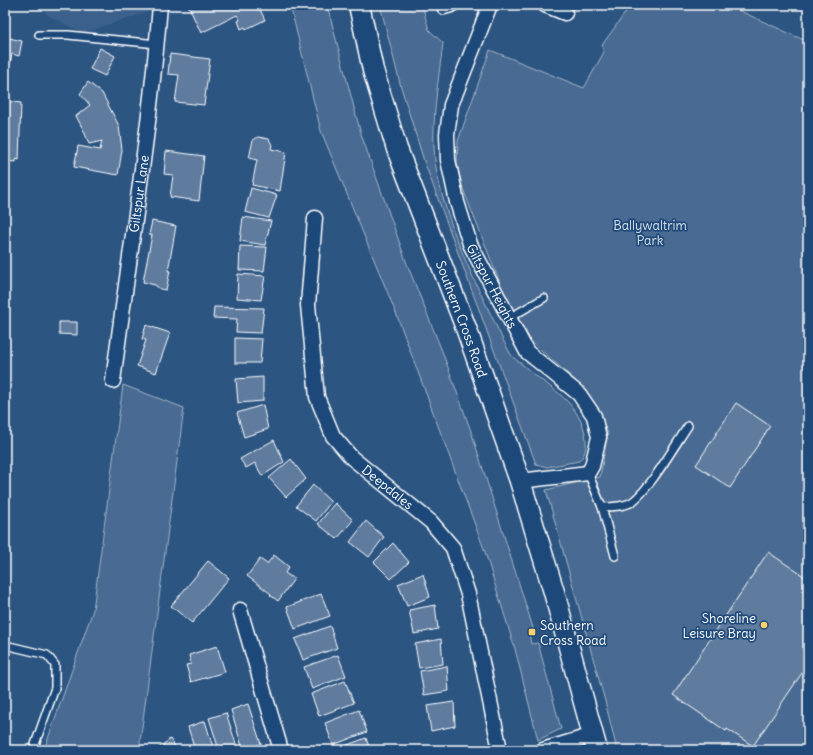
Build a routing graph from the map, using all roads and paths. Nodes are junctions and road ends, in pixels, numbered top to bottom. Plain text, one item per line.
1 (160, 5) edge
2 (359, 5) edge
3 (490, 5) edge
4 (545, 5) edge
5 (565, 14) dead end
6 (39, 35) dead end
7 (157, 44) junction
8 (315, 218) dead end
9 (544, 298) dead end
10 (509, 318) junction
11 (113, 381) dead end
12 (688, 426) dead end
13 (588, 473) junction
14 (520, 481) junction
15 (602, 507) junction
16 (615, 556) dead end
17 (240, 610) dead end
18 (5, 645) edge
19 (595, 742) edge
20 (33, 750) edge
21 (281, 750) edge
22 (500, 750) edge
23 (543, 750) edge

1 - 7 street, Giltspur Lane
2 - 14 main road, Southern Cross Road
3 - 10 street, Giltspur Heights
4 - 5 street
6 - 7 lane
7 - 11 street, Giltspur Lane
8 - 22 street, Deepdales
9 - 10 lane
10 - 13 street, Giltspur Heights
12 - 15 lane
13 - 14 street
13 - 15 lane
14 - 19 main road, Southern Cross Road
15 - 16 lane
17 - 21 street
18 - 20 lane
19 - 23 street

